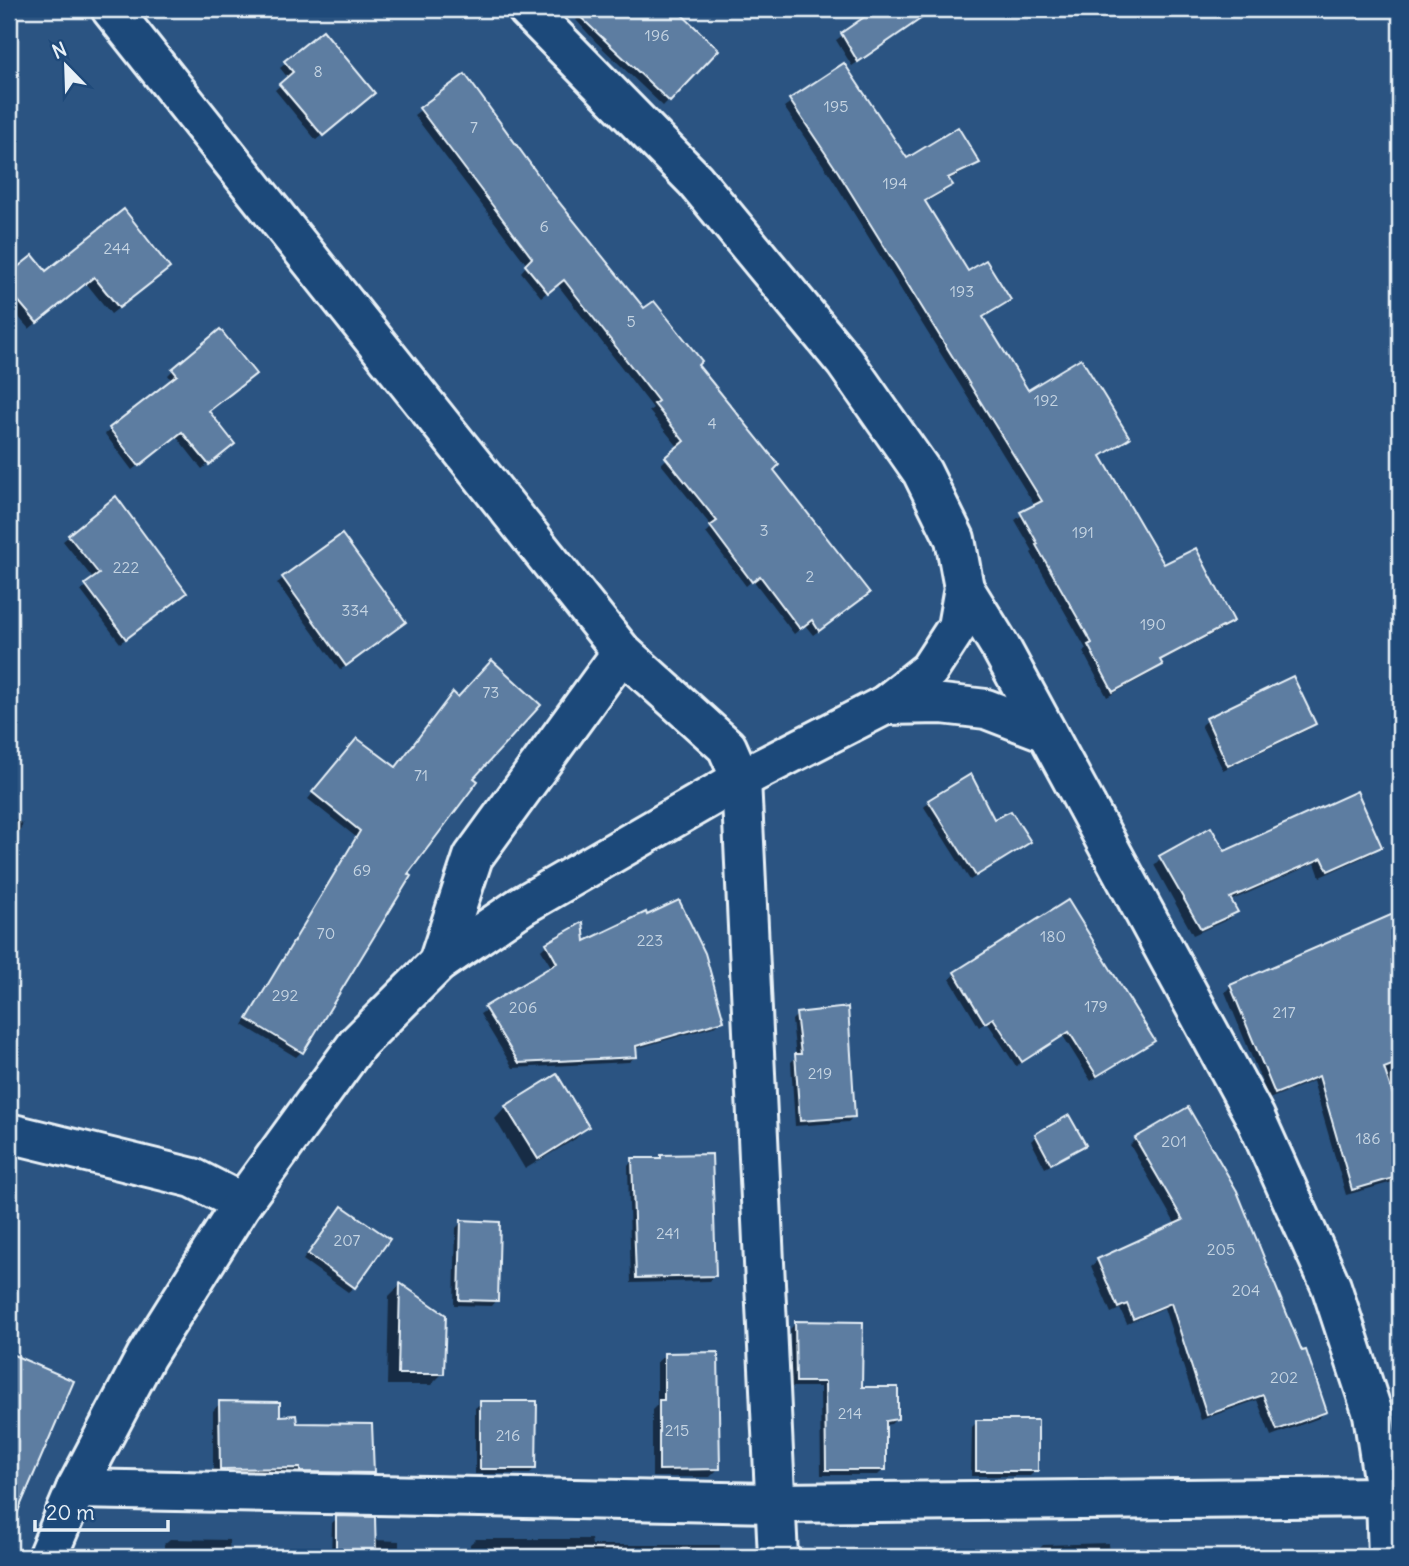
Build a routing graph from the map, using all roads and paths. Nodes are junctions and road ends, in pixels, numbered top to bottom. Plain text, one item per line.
1 (111, 9) edge
2 (527, 9) edge
3 (964, 588) junction
4 (622, 652) junction
5 (885, 705) junction
6 (1046, 732) junction
7 (741, 779) junction
8 (438, 963) junction
9 (9, 1133) edge
10 (242, 1203) junction
11 (76, 1489) junction
12 (1386, 1497) junction
13 (776, 1503) junction
14 (47, 1557) edge
15 (778, 1557) edge
16 (1388, 1557) edge

1 - 4 street
2 - 3 street
3 - 5 street
3 - 6 street
4 - 7 street
4 - 8 street
5 - 6 street
5 - 7 street
6 - 12 street
7 - 8 street
7 - 13 street
8 - 10 street
9 - 10 street
10 - 11 street
11 - 13 street
11 - 14 street
12 - 13 street
12 - 16 street
13 - 15 street

